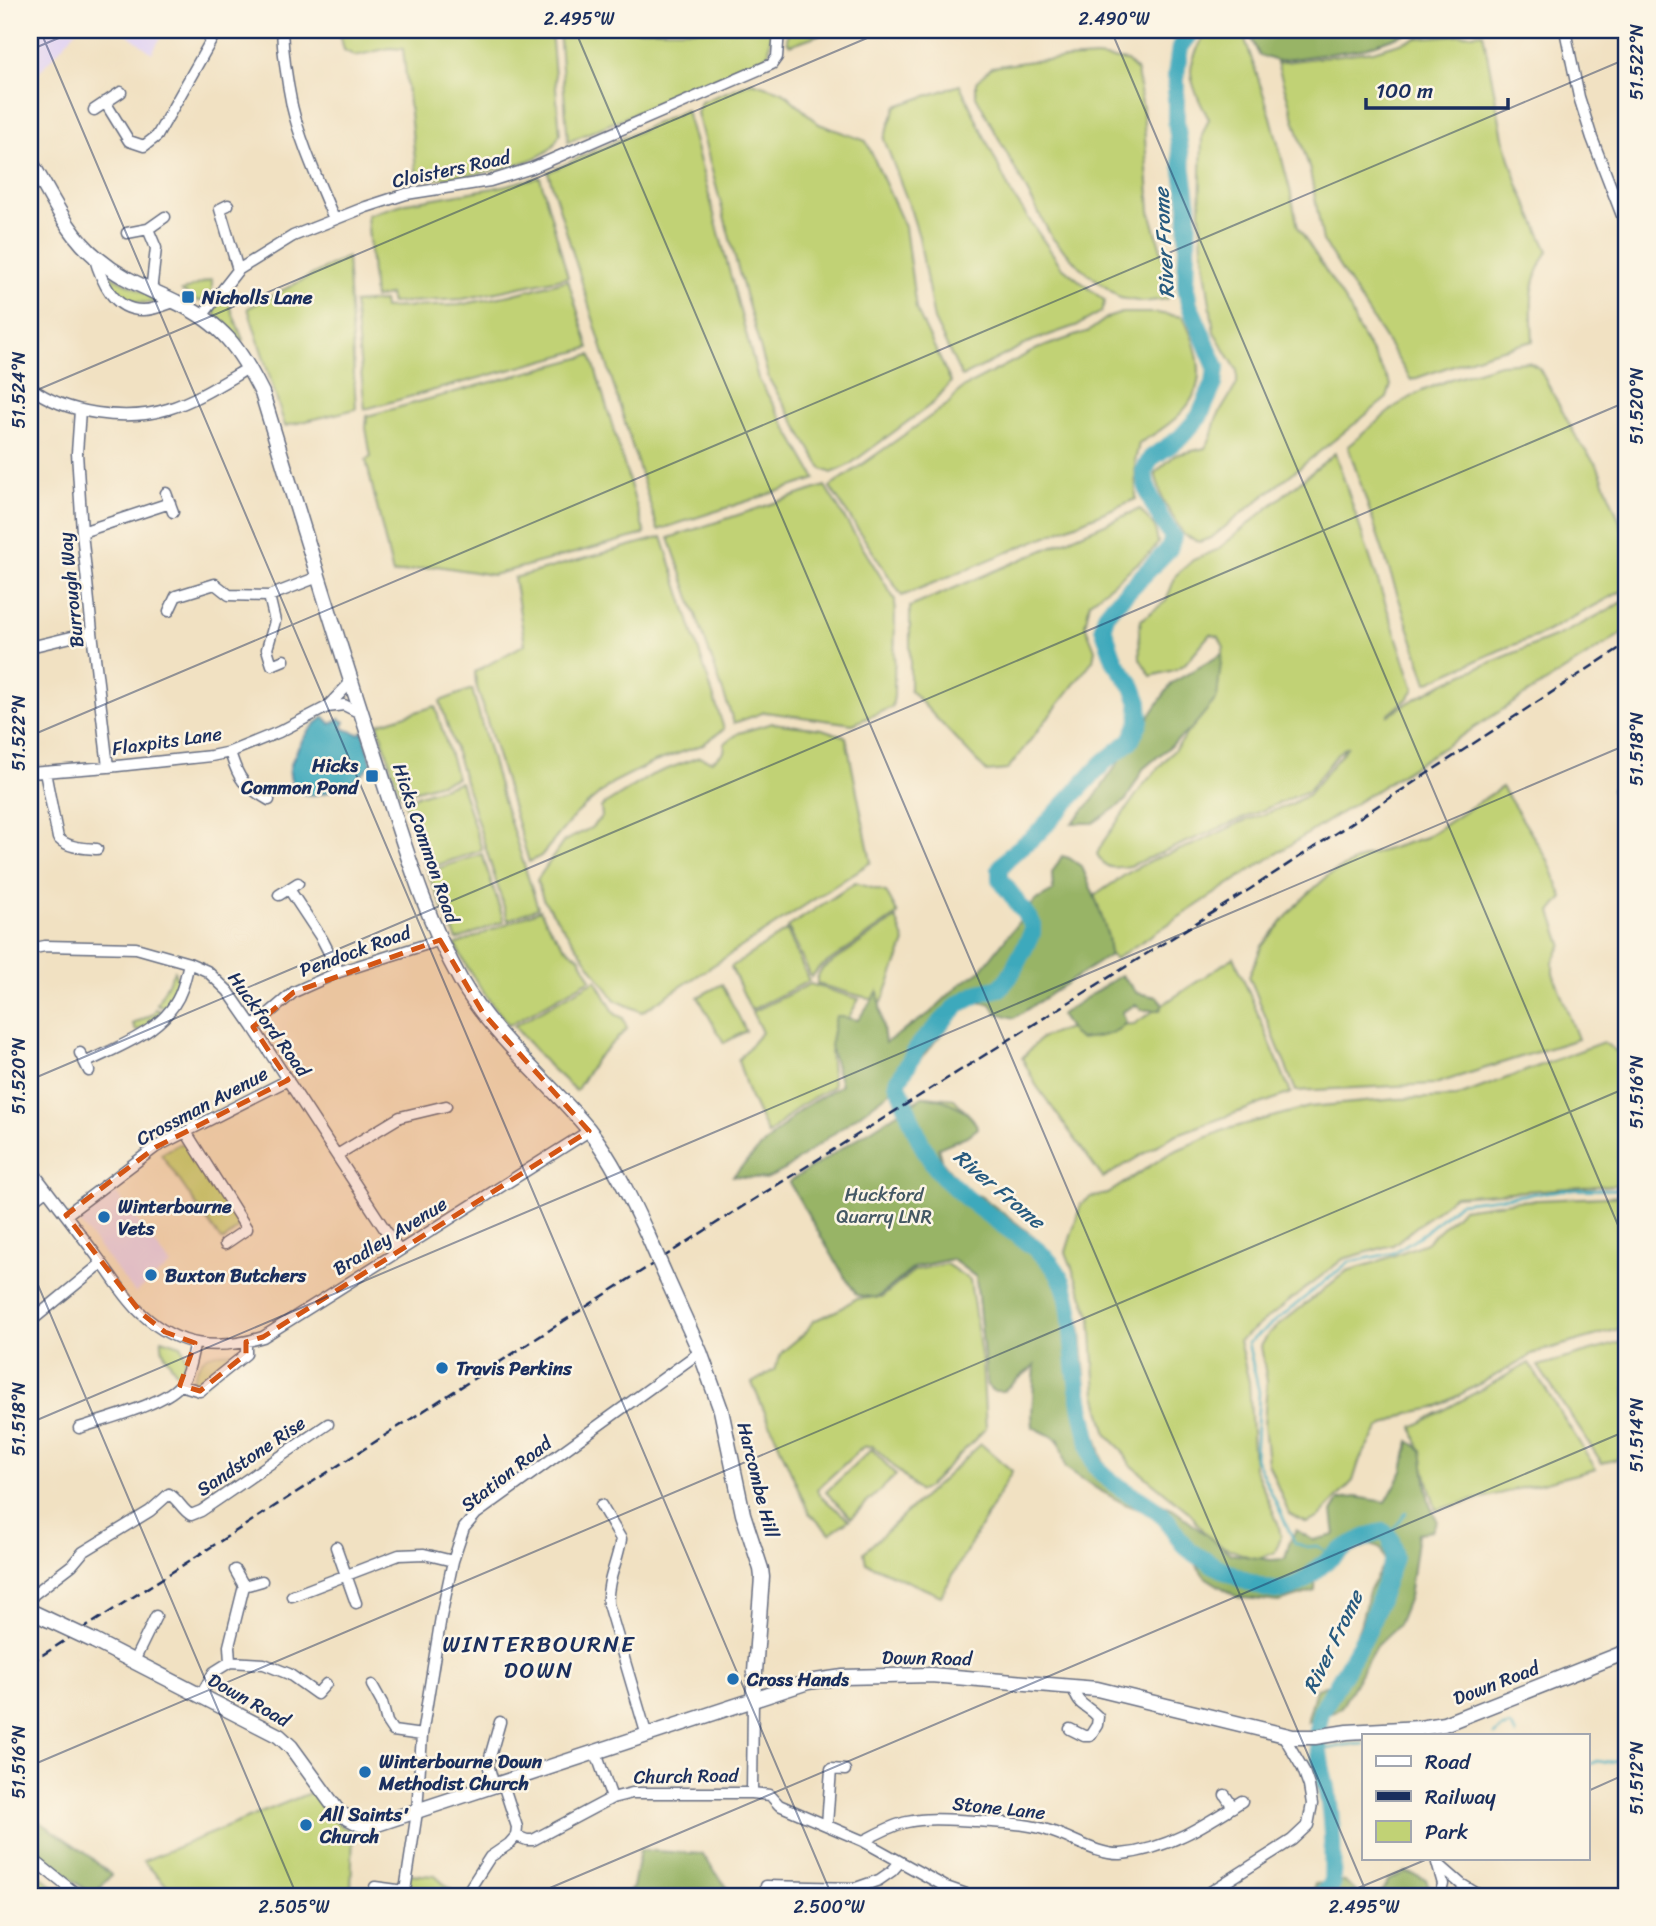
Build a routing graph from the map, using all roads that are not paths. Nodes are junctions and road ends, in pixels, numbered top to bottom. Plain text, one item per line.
1 (217, 30) edge
2 (282, 30) edge
3 (779, 30) edge
4 (1565, 30) edge
5 (121, 92) dead end
6 (164, 97) dead end
7 (105, 102) junction
8 (175, 103) junction
9 (94, 110) dead end
10 (30, 161) edge
11 (228, 205) dead end
12 (165, 217) dead end
13 (334, 219) junction
14 (1626, 226) edge
15 (148, 229) junction
16 (127, 233) dead end
17 (94, 256) junction
18 (238, 270) junction
19 (151, 292) junction
20 (176, 301) junction
21 (202, 316) junction
22 (250, 367) junction
23 (30, 387) edge
24 (80, 410) junction
25 (170, 502) dead end
26 (82, 532) junction
27 (318, 577) junction
28 (269, 596) junction
29 (169, 611) dead end
30 (92, 632) junction
31 (30, 647) edge
32 (284, 660) dead end
33 (351, 682) junction
34 (327, 707) junction
35 (362, 714) junction
36 (230, 752) junction
37 (108, 767) junction
38 (45, 772) junction
39 (30, 773) edge
40 (270, 800) dead end
41 (97, 849) dead end
42 (288, 889) dead end
43 (440, 940) junction
44 (30, 948) edge
45 (189, 963) junction
46 (339, 972) junction
47 (253, 1027) junction
48 (85, 1062) dead end
49 (288, 1080) junction
50 (446, 1106) dead end
51 (589, 1131) junction
52 (186, 1132) junction
53 (337, 1155) junction
54 (30, 1168) edge
55 (46, 1190) junction
56 (30, 1202) edge
57 (65, 1215) junction
58 (225, 1244) dead end
59 (399, 1251) junction
60 (102, 1263) junction
61 (667, 1279) joint
62 (30, 1322) edge
63 (246, 1342) junction
64 (195, 1343) junction
65 (700, 1352) junction
66 (180, 1385) junction
67 (328, 1424) dead end
68 (79, 1428) dead end
69 (601, 1505) dead end
70 (336, 1547) dead end
71 (453, 1561) junction
72 (235, 1570) dead end
73 (345, 1574) junction
74 (613, 1574) junction
75 (625, 1579) dead end
76 (262, 1581) dead end
77 (244, 1586) junction
78 (292, 1595) dead end
79 (30, 1600) edge
80 (356, 1602) dead end
81 (30, 1611) edge
82 (156, 1616) dead end
83 (1626, 1653) edge
84 (134, 1661) junction
85 (230, 1662) junction
86 (326, 1684) dead end
87 (372, 1685) dead end
88 (1073, 1686) junction
89 (201, 1695) junction
90 (753, 1699) junction
91 (500, 1722) dead end
92 (1070, 1729) dead end
93 (1444, 1730) edge
94 (422, 1735) junction
95 (647, 1736) junction
96 (1288, 1736) junction
97 (596, 1753) junction
98 (845, 1770) dead end
99 (498, 1785) junction
100 (752, 1793) junction
101 (1225, 1795) dead end
102 (612, 1798) junction
103 (417, 1812) junction
104 (827, 1825) junction
105 (516, 1836) junction
106 (863, 1841) junction
107 (30, 1857) edge
108 (1435, 1860) edge
109 (900, 1862) junction
110 (1461, 1884) junction
111 (766, 1886) dead end
112 (375, 1887) dead end
113 (1441, 1895) edge
114 (79, 1896) edge
115 (465, 1896) edge
116 (972, 1896) edge
117 (1204, 1896) edge
118 (1481, 1896) edge

1 - 8 street
2 - 13 street
3 - 13 street, Cloisters Road
4 - 14 street
5 - 7 street
6 - 8 street
7 - 8 street
7 - 9 street
10 - 17 street
11 - 18 street
12 - 15 street
13 - 18 street, Cloisters Road
15 - 16 street
15 - 19 street
17 - 19 street
17 - 20 street
18 - 21 street, Cloisters Road
19 - 20 street
20 - 21 street
21 - 22 street
22 - 24 street
22 - 27 street, Hicks Common Road
23 - 24 street
24 - 26 street, Burrough Way
25 - 26 street
26 - 30 street, Burrough Way
27 - 28 street
27 - 33 street, Hicks Common Road
28 - 29 street
28 - 32 street
30 - 31 street
30 - 37 street, Burrough Way
33 - 34 street, Flaxpits Lane
33 - 35 street, Hicks Common Road
34 - 35 street
34 - 36 street, Flaxpits Lane
35 - 43 street, Hicks Common Road
36 - 37 street, Flaxpits Lane
36 - 40 street
37 - 38 street, Flaxpits Lane
38 - 39 street, Flaxpits Lane
38 - 41 street
42 - 46 street
43 - 46 street, Pendock Road
43 - 51 street, Hicks Common Road
44 - 45 street, Huckford Road
45 - 47 street, Huckford Road
45 - 48 street
46 - 47 street, Pendock Road
47 - 49 street, Huckford Road
49 - 52 street, Crossman Avenue
49 - 53 street, Huckford Road
50 - 53 street
51 - 59 street, Bradley Avenue
51 - 61 street, Hicks Common Road, bridge
52 - 57 street, Crossman Avenue
52 - 58 street
53 - 59 street, Huckford Road
54 - 55 street, Bradley Avenue
55 - 56 street
55 - 57 street, Bradley Avenue
57 - 60 street, Bradley Avenue
59 - 63 street, Bradley Avenue
60 - 62 street
60 - 64 street, Bradley Avenue
61 - 65 street, Harcombe Hill
63 - 64 street, Bradley Avenue
63 - 66 street
64 - 66 street
65 - 71 street, Station Road
65 - 90 street, Harcombe Hill
66 - 68 street
67 - 79 street, Sandstone Rise
69 - 74 street
70 - 73 street
71 - 73 street
71 - 94 street, Station Road
72 - 77 street
73 - 78 street
73 - 80 street
74 - 75 street
74 - 95 street
76 - 77 street
77 - 85 street
81 - 84 street, Down Road, bridge
82 - 84 street
83 - 93 street, Down Road
84 - 89 street, Down Road
85 - 86 street
85 - 89 street
87 - 94 street
88 - 90 street, Down Road
88 - 92 street
88 - 96 street, Down Road
89 - 103 street, Down Road
90 - 95 street, Down Road
90 - 100 street, Church Road
91 - 99 street
93 - 96 street, Down Road
94 - 103 street, Station Road
95 - 97 street, Down Road
96 - 117 street
97 - 99 street, Down Road
97 - 102 street, Church Road
98 - 104 street
99 - 103 street, Down Road
99 - 105 street
100 - 102 street, Church Road
100 - 104 street
101 - 106 street, Stone Lane
102 - 105 street, Church Road
103 - 112 street, Station Road
104 - 106 street
105 - 115 street
106 - 109 street
107 - 114 street
108 - 110 street
108 - 113 street
109 - 111 street
109 - 116 street
110 - 113 street
110 - 118 street

